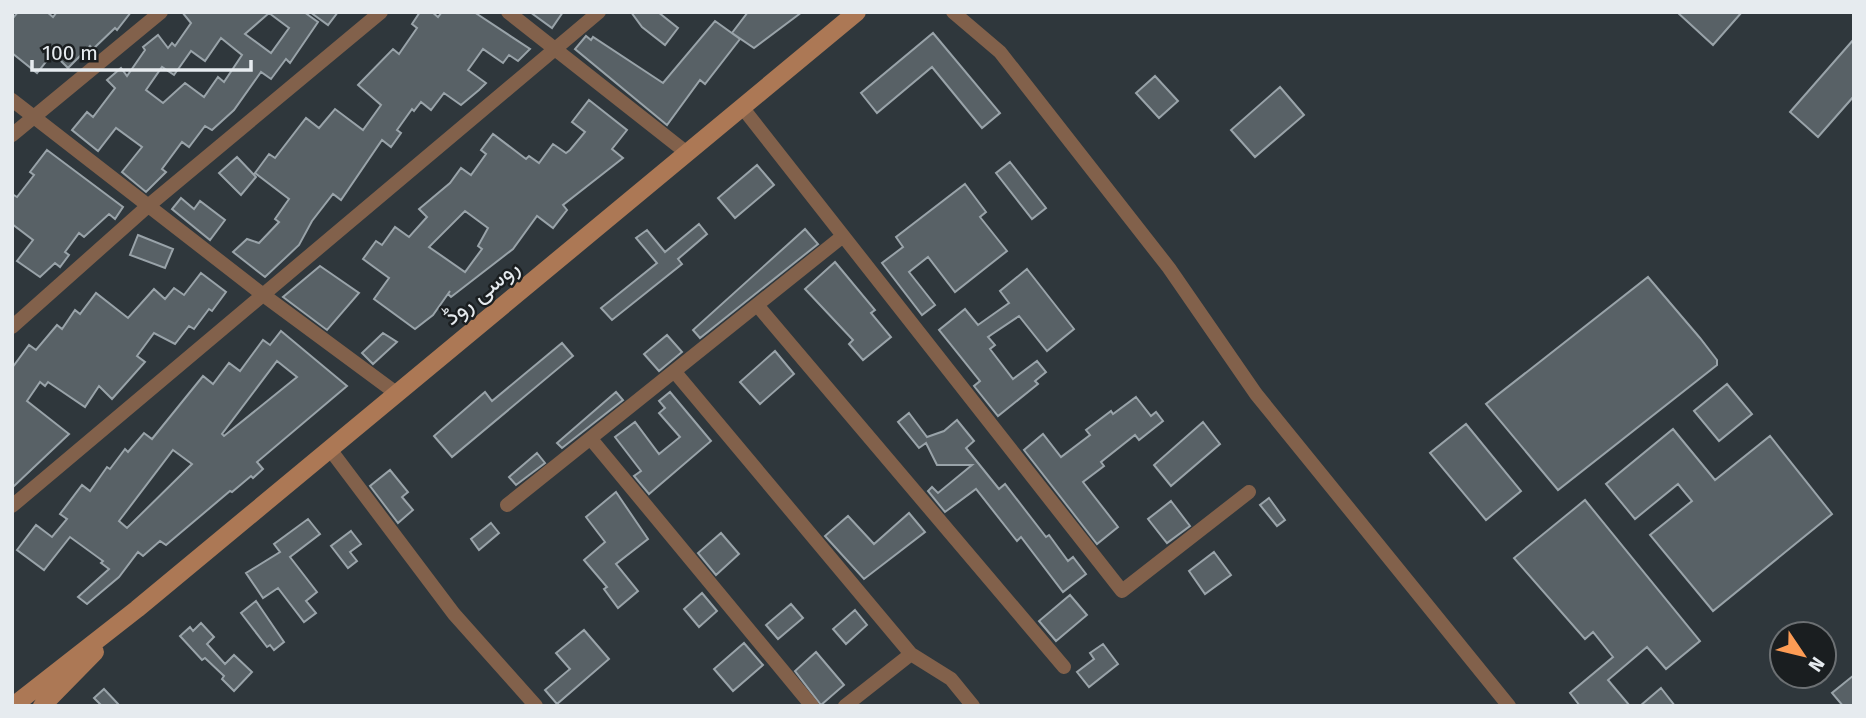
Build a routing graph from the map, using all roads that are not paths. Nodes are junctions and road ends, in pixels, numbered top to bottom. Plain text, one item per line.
1 (161, 12) edge
2 (381, 12) edge
3 (508, 12) edge
4 (599, 12) edge
5 (857, 12) edge
6 (953, 12) edge
7 (554, 50) junction
8 (12, 100) edge
9 (743, 107) junction
10 (34, 116) junction
11 (12, 135) edge
12 (687, 153) junction
13 (148, 206) junction
14 (843, 236) junction
15 (262, 294) junction
16 (757, 305) junction
17 (12, 327) edge
18 (674, 371) junction
19 (396, 393) junction
20 (591, 439) junction
21 (329, 448) junction
22 (1250, 492) dead end
23 (508, 505) dead end
24 (12, 506) edge
25 (137, 609) junction
26 (911, 654) junction
27 (1064, 667) dead end
28 (13, 706) edge
29 (42, 706) edge
30 (536, 706) edge
31 (812, 706) edge
32 (845, 706) edge
33 (973, 706) edge
34 (1509, 706) edge

1 - 10 street
2 - 13 street
3 - 7 street
4 - 7 street
5 - 9 main road, روسی روڈ
6 - 34 street
7 - 12 street
7 - 15 street
8 - 10 street
9 - 12 main road, روسی روڈ
9 - 14 street
10 - 11 street
10 - 13 street
12 - 19 main road, روسی روڈ
13 - 15 street
13 - 17 street
14 - 16 street
14 - 22 street
15 - 19 street
15 - 24 street
16 - 18 street
16 - 27 street
18 - 20 street
18 - 26 street
19 - 21 main road, روسی روڈ
20 - 23 street
20 - 31 street
21 - 25 main road, روسی روڈ
21 - 30 street
25 - 28 main road, روسی روڈ
25 - 29 main road, روسی روڈ
26 - 32 street
26 - 33 street

